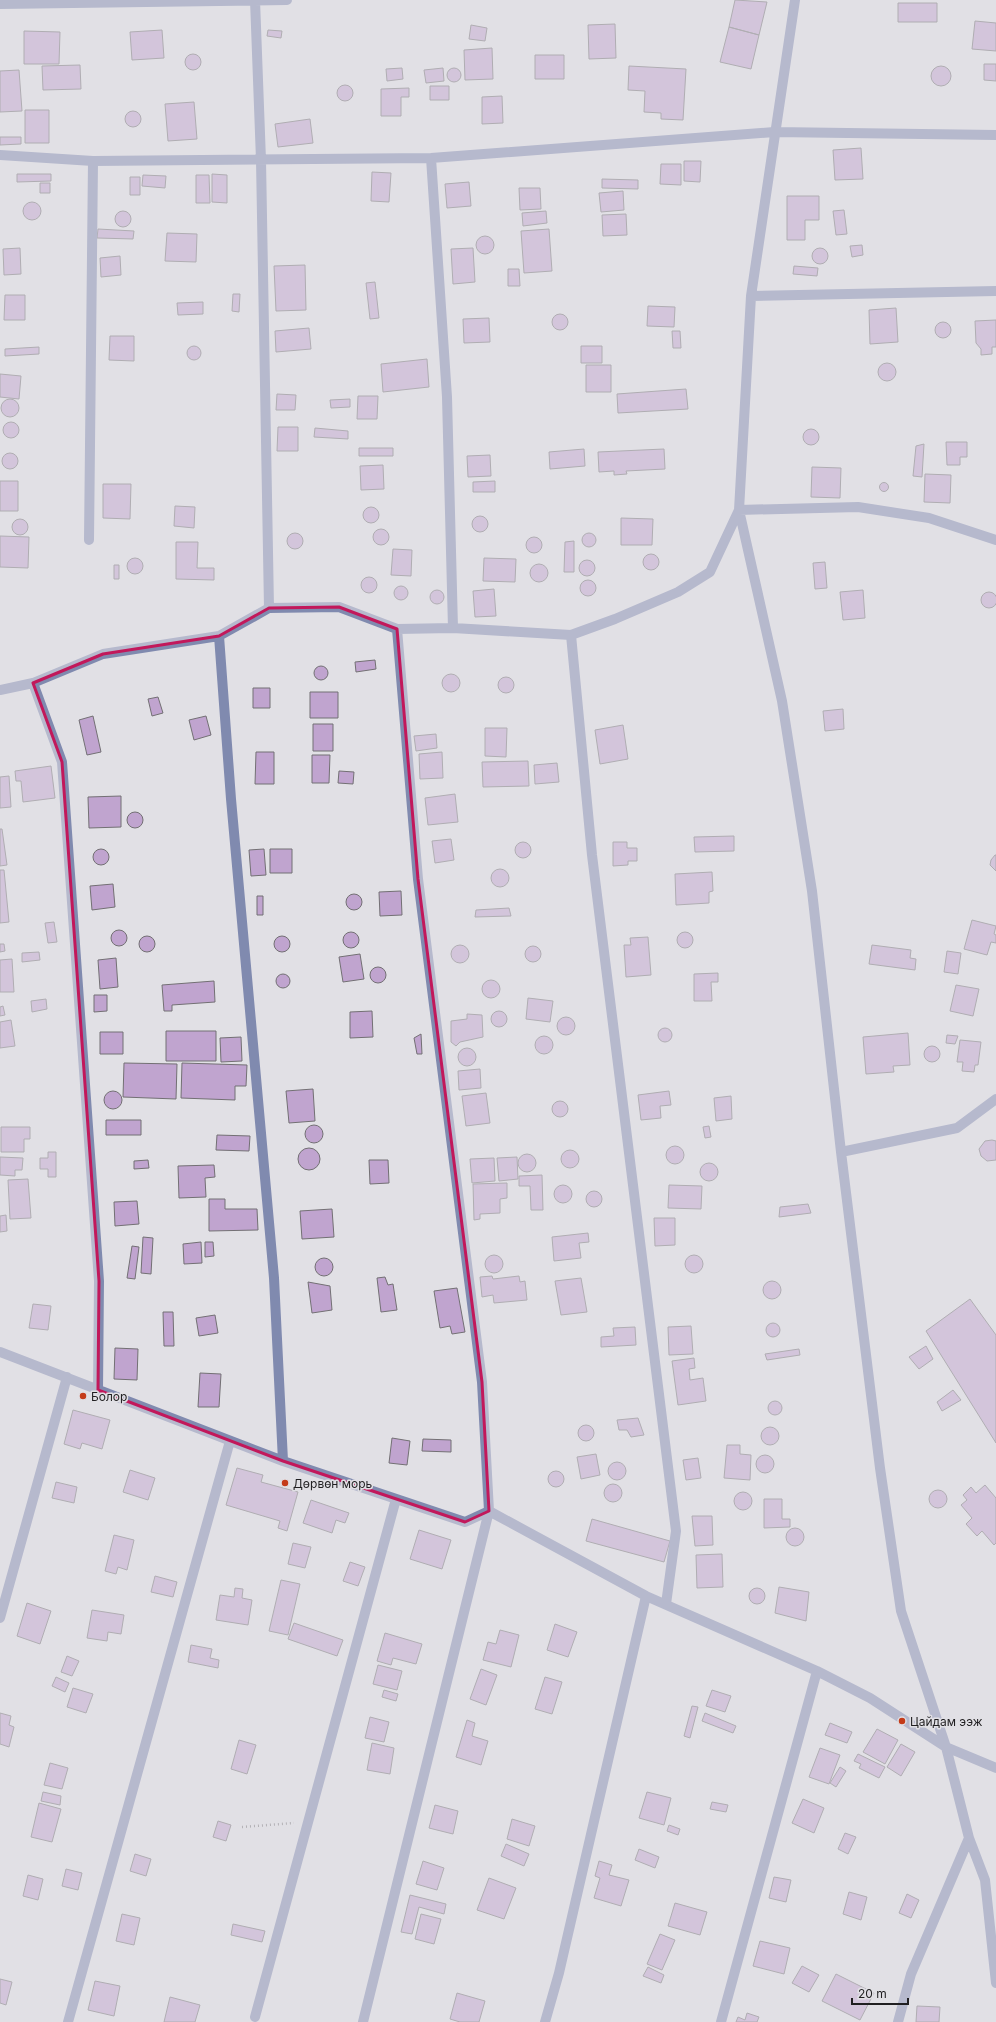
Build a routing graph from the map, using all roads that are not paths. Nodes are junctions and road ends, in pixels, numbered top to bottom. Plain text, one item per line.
1 (287, 0) edge
2 (795, 0) edge
3 (255, 1) edge
4 (0, 4) edge
5 (774, 132) junction
6 (996, 135) edge
7 (0, 155) edge
8 (430, 158) junction
9 (261, 160) junction
10 (93, 161) junction
11 (996, 291) edge
12 (751, 296) junction
13 (739, 510) junction
14 (89, 540) dead end
15 (996, 540) edge
16 (269, 608) junction
17 (453, 628) junction
18 (397, 629) junction
19 (571, 635) junction
20 (218, 636) junction
21 (33, 683) junction
22 (0, 690) edge
23 (996, 1099) edge
24 (841, 1152) junction
25 (0, 1352) edge
26 (67, 1377) junction
27 (98, 1390) junction
28 (230, 1441) junction
29 (283, 1461) junction
30 (396, 1499) junction
31 (489, 1511) junction
32 (646, 1596) junction
33 (666, 1604) junction
34 (0, 1618) edge
35 (817, 1671) junction
36 (946, 1747) junction
37 (996, 1768) edge
38 (968, 1838) junction
39 (996, 1983) edge
40 (255, 2016) dead end
41 (68, 2022) edge
42 (363, 2022) edge
43 (545, 2022) edge
44 (721, 2022) edge
45 (898, 2022) edge

1 - 3 street
2 - 5 street
3 - 4 street
3 - 9 street
5 - 6 street
5 - 8 street
5 - 12 street
7 - 10 street
8 - 9 street
8 - 17 street
9 - 10 street
9 - 16 street
10 - 14 street
11 - 12 street
12 - 13 street
13 - 15 street
13 - 19 street
13 - 24 street
16 - 18 street
16 - 20 street
17 - 18 street
17 - 19 street
18 - 31 street
19 - 33 street
20 - 21 street
20 - 29 street
21 - 22 street
21 - 27 street
23 - 24 street
24 - 36 street
25 - 26 street
26 - 27 street
26 - 34 street
27 - 28 street
28 - 29 street
28 - 41 street
29 - 30 street
30 - 31 street
30 - 40 street
31 - 32 street
31 - 42 street
32 - 33 street
32 - 43 street
33 - 35 street
35 - 36 street
35 - 44 street
36 - 37 street
36 - 38 street
38 - 39 street
38 - 45 street

